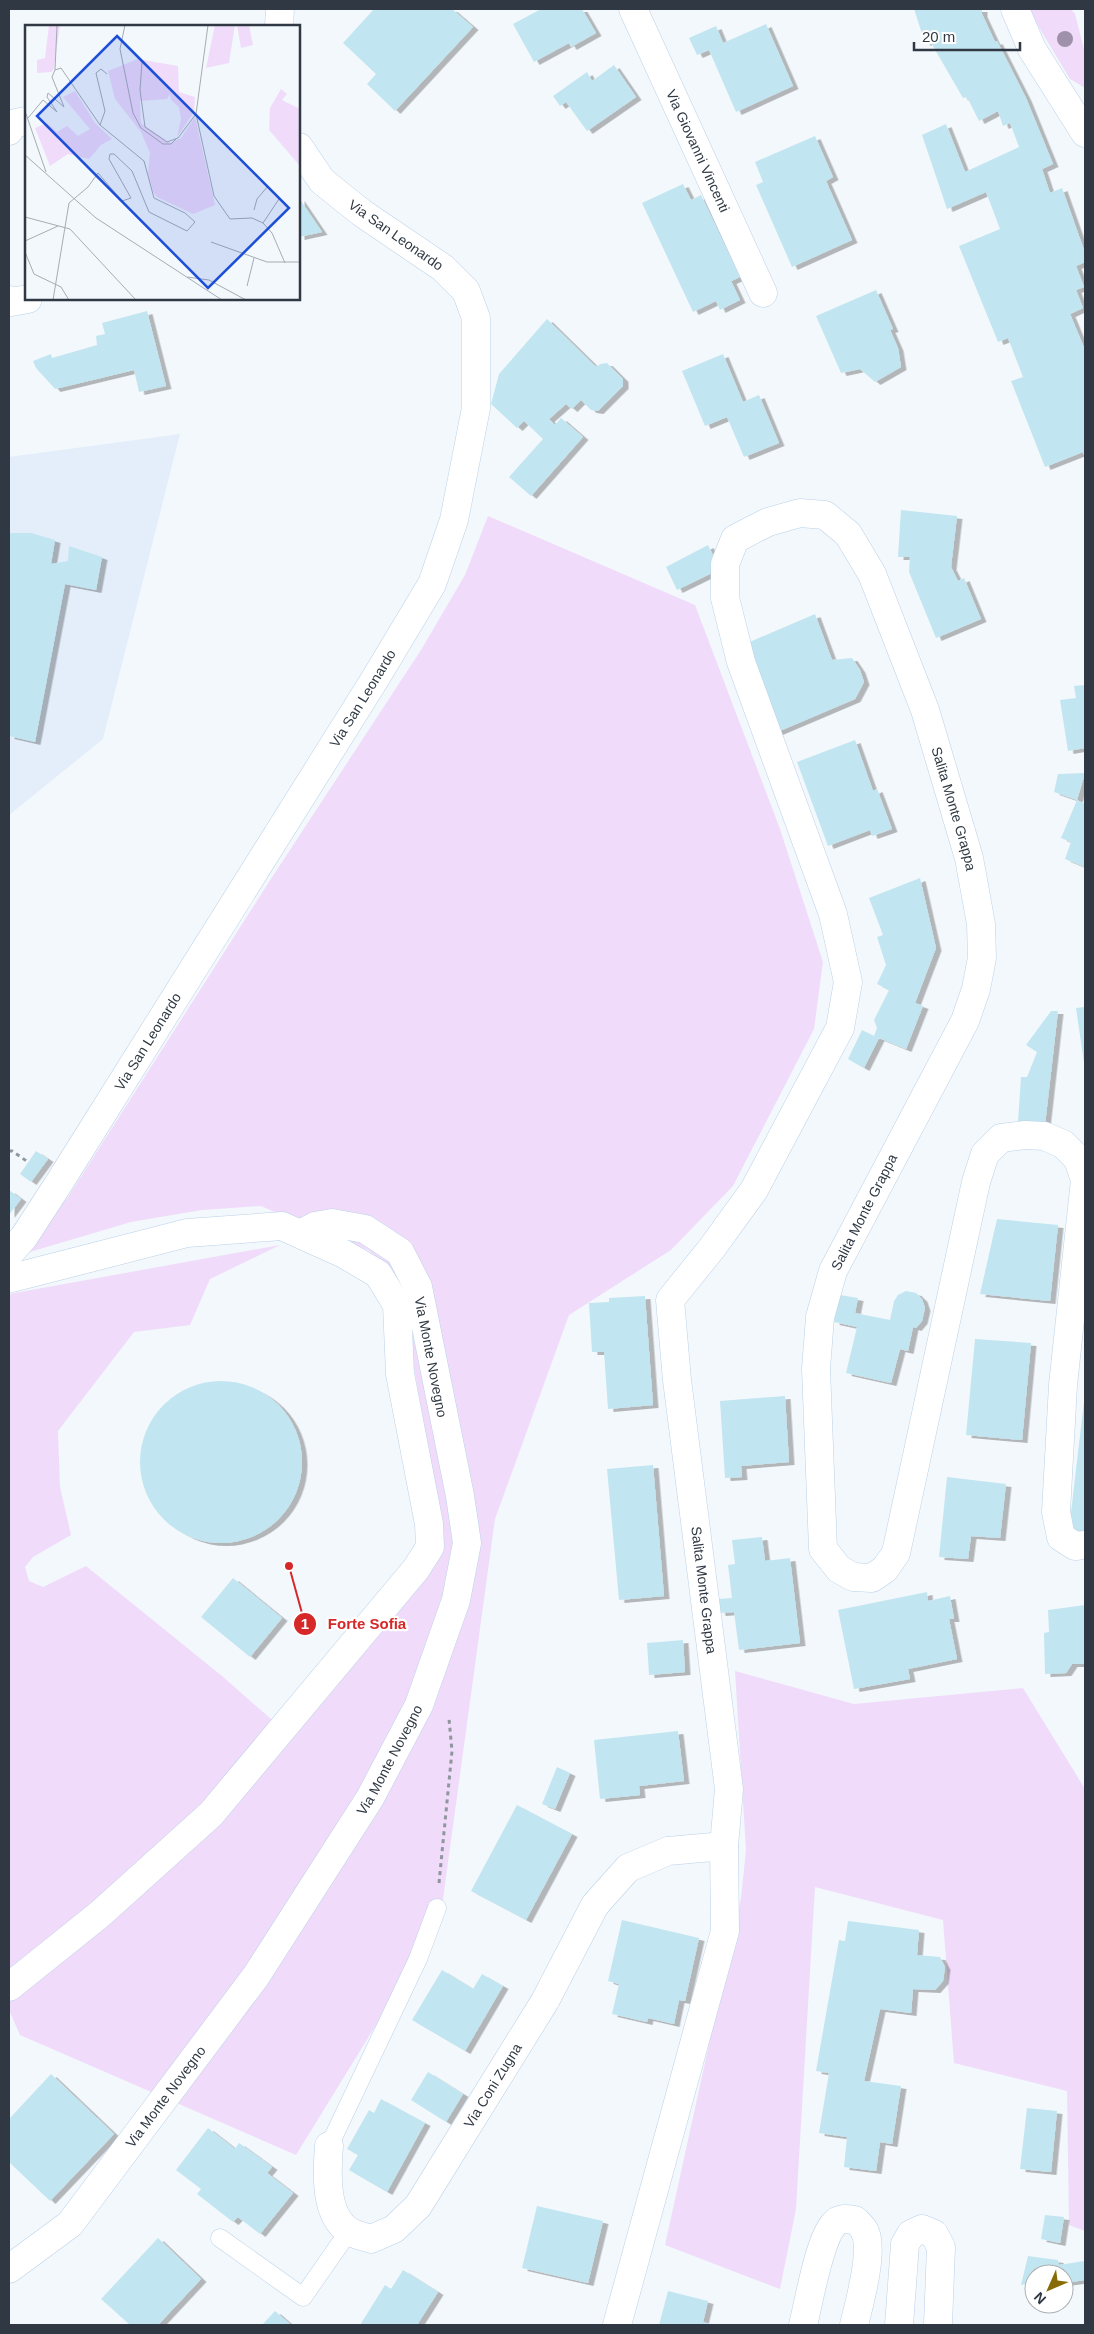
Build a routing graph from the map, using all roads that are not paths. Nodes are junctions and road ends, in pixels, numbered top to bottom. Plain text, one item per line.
1 (280, 9) edge
2 (633, 9) edge
3 (1015, 9) edge
4 (279, 25) edge
5 (25, 121) edge
6 (9, 130) edge
7 (1085, 133) edge
8 (300, 148) edge
9 (763, 293) dead end
10 (9, 300) edge
11 (25, 300) edge
12 (300, 1234) junction
13 (9, 1254) edge
14 (9, 1276) edge
15 (1085, 1545) edge
16 (724, 1846) junction
17 (437, 1908) road end
18 (9, 1987) edge
19 (328, 2146) joint
20 (349, 2231) junction
21 (220, 2238) dead end
22 (9, 2269) edge
23 (618, 2325) edge
24 (803, 2325) edge
25 (854, 2325) edge
26 (899, 2325) edge
27 (938, 2325) edge

1 - 4 street
2 - 9 street, Via Giovanni Vincenti
3 - 7 street
5 - 6 street
8 - 13 street, Via San Leonardo
10 - 11 street
12 - 14 street, Via Monte Novegno
12 - 18 street, Via Monte Novegno
12 - 22 street, Via Monte Novegno
15 - 16 street, Salita Monte Grappa
16 - 20 street, Via Coni Zugna
16 - 23 street
17 - 19 lane
19 - 20 street
20 - 21 lane
24 - 25 street
26 - 27 street

